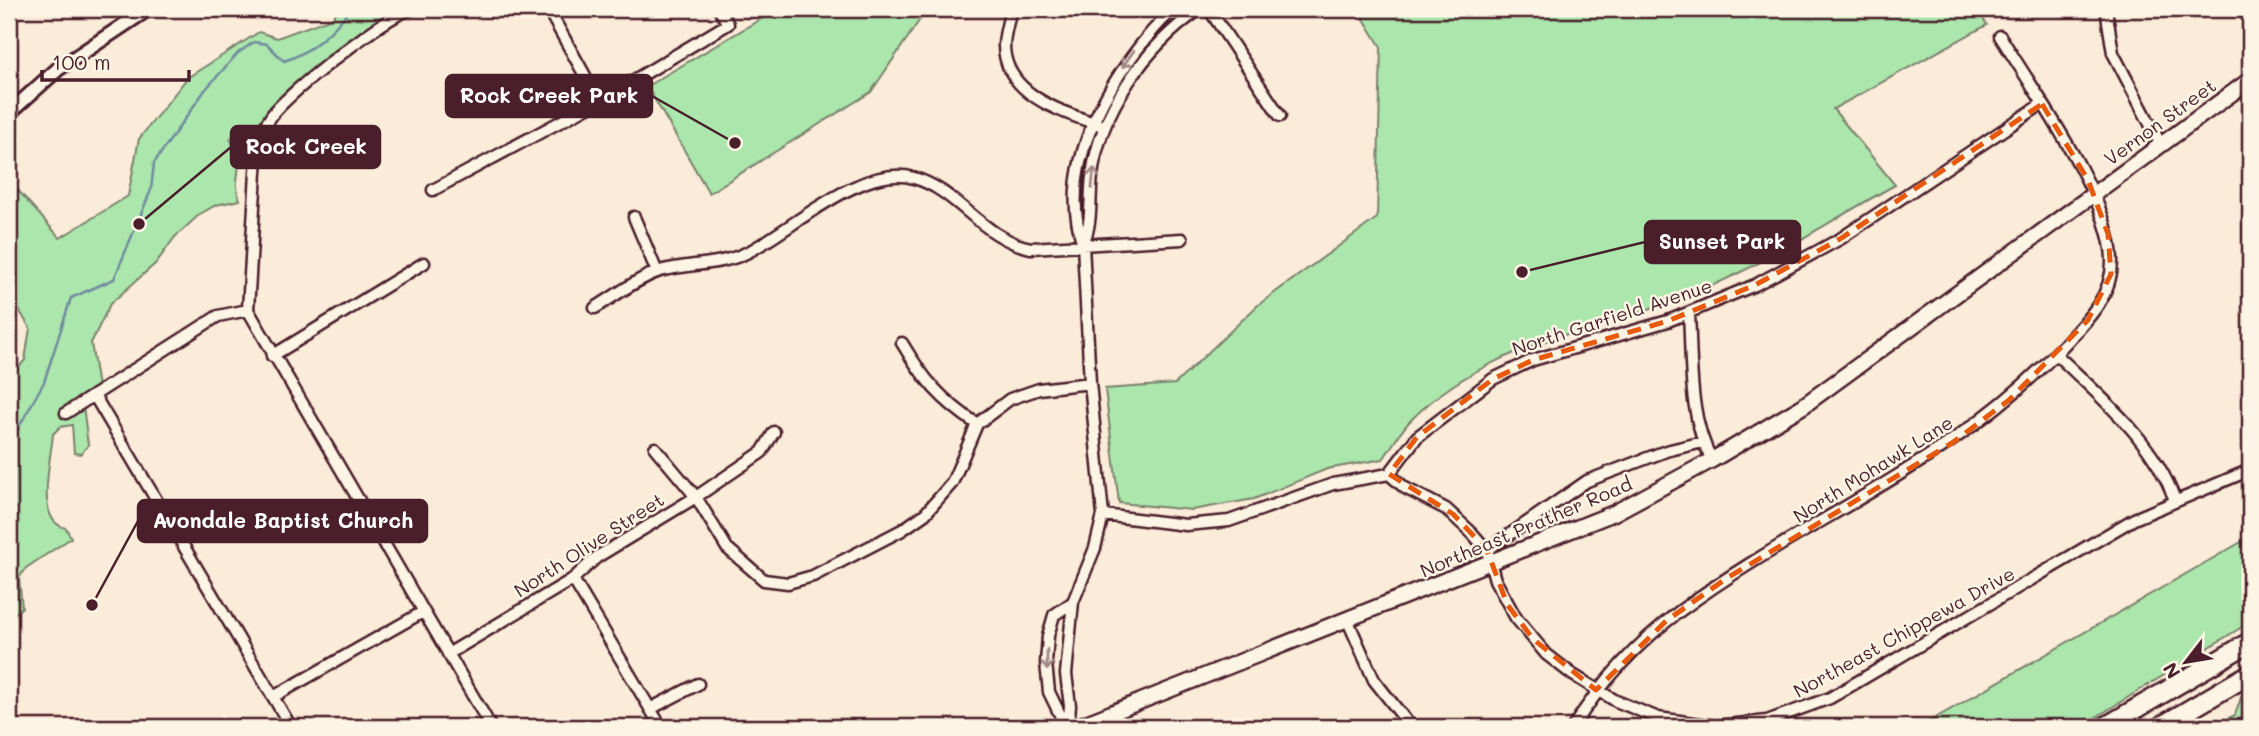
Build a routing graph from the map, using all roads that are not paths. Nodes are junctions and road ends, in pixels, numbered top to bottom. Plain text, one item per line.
1 (148, 9) edge
2 (411, 9) edge
3 (548, 9) edge
4 (719, 9) edge
5 (1173, 9) edge
6 (1200, 9) edge
7 (1209, 9) edge
8 (2106, 9) edge
9 (1010, 13) dead end
10 (2000, 36) dead end
11 (2250, 80) edge
12 (599, 101) junction
13 (2042, 104) junction
14 (9, 113) edge
15 (1280, 116) dead end
16 (1094, 123) junction
17 (1107, 127) junction
18 (2161, 145) junction
19 (433, 190) dead end
20 (2092, 195) junction
21 (2250, 213) edge
22 (634, 217) dead end
23 (1182, 239) dead end
24 (2250, 239) edge
25 (1083, 244) junction
26 (424, 263) dead end
27 (657, 272) junction
28 (596, 308) dead end
29 (248, 310) junction
30 (1689, 314) junction
31 (902, 343) dead end
32 (2056, 354) junction
33 (272, 356) junction
34 (1090, 383) junction
35 (94, 395) junction
36 (66, 413) dead end
37 (977, 424) junction
38 (774, 432) dead end
39 (1703, 442) junction
40 (655, 448) dead end
41 (1713, 460) junction
42 (2250, 470) edge
43 (1389, 474) junction
44 (696, 497) junction
45 (2175, 500) junction
46 (1103, 515) junction
47 (1487, 550) junction
48 (1490, 565) junction
49 (573, 579) junction
50 (1073, 602) junction
51 (423, 612) junction
52 (1348, 621) junction
53 (2250, 642) edge
54 (448, 654) junction
55 (2250, 674) edge
56 (698, 684) dead end
57 (1596, 690) junction
58 (273, 697) junction
59 (650, 709) junction
60 (1107, 715) junction
61 (291, 727) edge
62 (491, 727) edge
63 (661, 727) edge
64 (1067, 727) edge
65 (1076, 727) edge
66 (1124, 727) edge
67 (1411, 727) edge
68 (1573, 727) edge
69 (2105, 727) edge
70 (2160, 727) edge

1 - 14 street
2 - 29 street
3 - 12 street
4 - 12 street
5 -> 16 street
6 - 17 street
7 - 15 street
8 - 18 street
9 - 16 street
10 - 13 street, North Mohawk Lane
11 - 18 main road, Vernon Street
12 - 19 street
13 - 20 street, North Mohawk Lane
13 - 30 street, North Garfield Avenue
16 - 17 street
16 - 25 street
25 -> 17 street
18 - 20 main road, Vernon Street
20 - 32 street, North Mohawk Lane
20 - 41 main road, Northeast Prather Road
21 - 24 street
22 - 27 street
23 - 25 street
25 - 27 street
25 - 34 street
26 - 33 street
27 - 28 street
29 - 33 street
29 - 35 street
30 - 39 street
30 - 43 street, North Garfield Avenue
31 - 37 street
32 - 45 street
32 - 57 street, North Mohawk Lane
33 - 51 street
34 - 37 street
34 - 46 street
35 - 36 street
35 - 58 street
37 - 44 street
38 - 44 street, North Olive Street
39 - 41 street
39 - 47 street
40 - 44 street
41 - 48 main road, Northeast Prather Road
42 - 45 street, Northeast Chippewa Drive
43 - 46 street
43 - 47 street
44 - 49 street, North Olive Street
45 - 57 street, Northeast Chippewa Drive
46 - 50 street
47 - 48 street, Northeast Chippewa Drive
48 - 52 main road, Northeast Prather Road
48 - 57 street, Northeast Chippewa Drive
49 - 54 street, North Olive Street
49 - 59 street
50 - 64 street
50 -> 64 street
51 - 54 street
51 - 58 street
52 - 60 main road, Northeast Prather Road
52 - 67 street
53 - 69 highway
54 - 62 street
55 - 70 highway
56 - 59 street
57 - 68 street, North Mohawk Lane
58 - 61 street
59 - 63 street
60 - 65 main road, Northeast Prather Road
60 - 66 street

